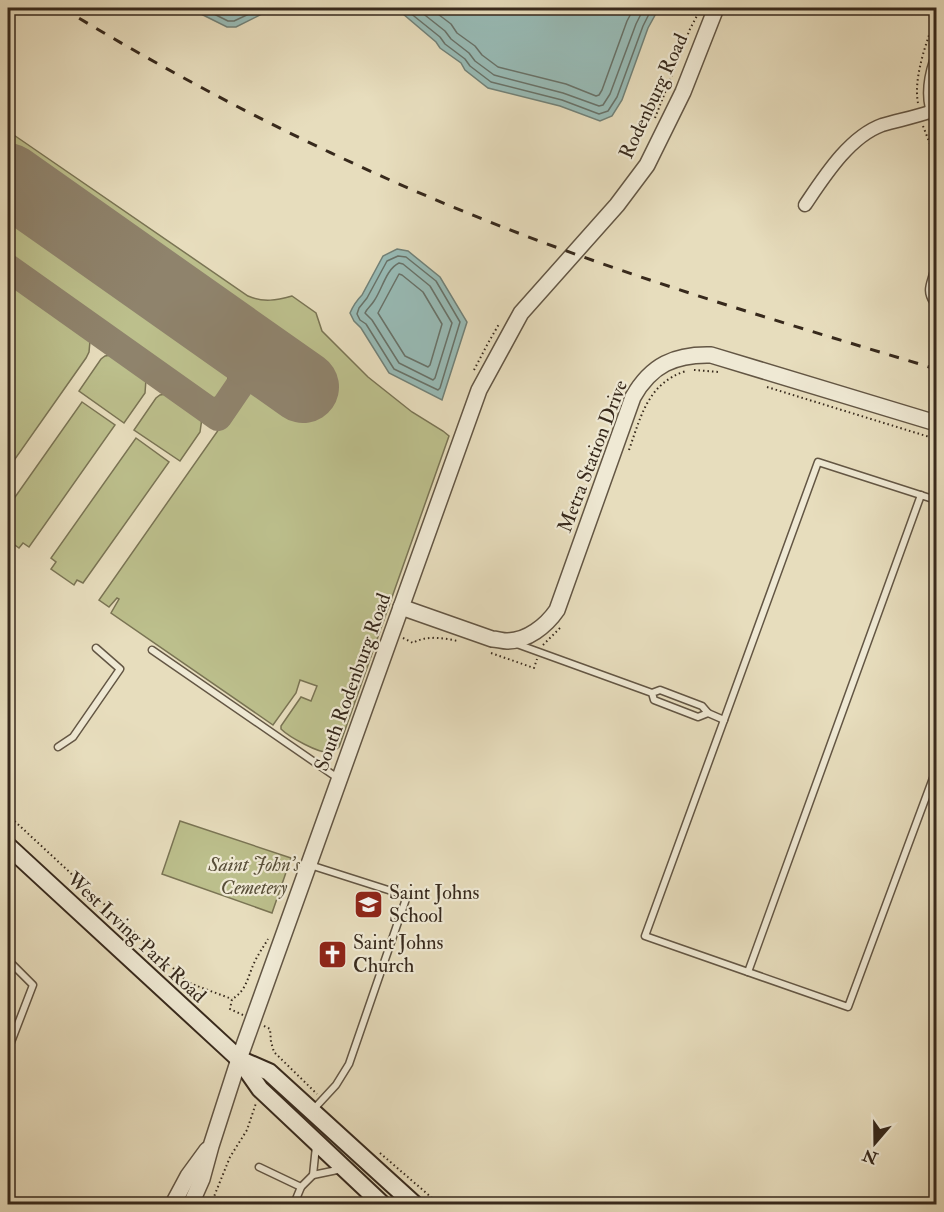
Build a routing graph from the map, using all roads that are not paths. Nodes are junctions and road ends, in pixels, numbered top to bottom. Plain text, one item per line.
1 (716, 8) edge
2 (936, 61) edge
3 (934, 115) edge
4 (805, 205) dead end
5 (574, 254) joint
6 (936, 274) edge
7 (936, 301) edge
8 (936, 423) edge
9 (921, 495) junction
10 (936, 500) edge
11 (401, 607) junction
12 (507, 641) junction
13 (96, 648) dead end
14 (152, 650) dead end
15 (652, 693) junction
16 (708, 714) junction
17 (724, 720) junction
18 (58, 747) dead end
19 (936, 770) edge
20 (340, 779) junction
21 (8, 846) edge
22 (309, 864) junction
23 (9, 962) edge
24 (8, 971) edge
25 (748, 972) junction
26 (8, 1050) edge
27 (238, 1059) junction
28 (318, 1105) junction
29 (316, 1142) junction
30 (211, 1146) junction
31 (259, 1167) dead end
32 (344, 1169) junction
33 (314, 1175) junction
34 (301, 1187) junction
35 (173, 1204) edge
36 (191, 1204) edge
37 (294, 1204) edge
38 (382, 1204) edge
39 (414, 1204) edge

1 - 5 street, Rodenburg Road
2 - 3 street
3 - 4 street
5 - 11 street, South Rodenburg Road
6 - 7 street
8 - 12 street, Metra Station Drive
9 - 10 lane
9 - 17 lane
9 - 25 lane
11 - 12 street
11 - 20 street, South Rodenburg Road
12 - 15 lane
13 - 18 lane
14 - 20 lane
15 - 16 lane
15 - 16 lane
16 - 17 lane
17 - 25 lane
19 - 25 lane
20 - 22 street, South Rodenburg Road
21 - 27 main road, West Irving Park Road
22 - 27 street, South Rodenburg Road
22 - 28 lane
23 - 24 lane
23 - 26 lane
27 - 28 main road, West Irving Park Road
27 - 29 main road, West Irving Park Road
27 - 30 street, South Rodenburg Road
28 - 39 main road, West Irving Park Road
29 - 32 main road, West Irving Park Road
29 - 33 lane
30 - 35 street, South Rodenburg Road
30 - 36 street, South Rodenburg Road
31 - 34 lane
32 - 33 lane
32 - 38 main road, West Irving Park Road
33 - 34 lane
34 - 37 lane

